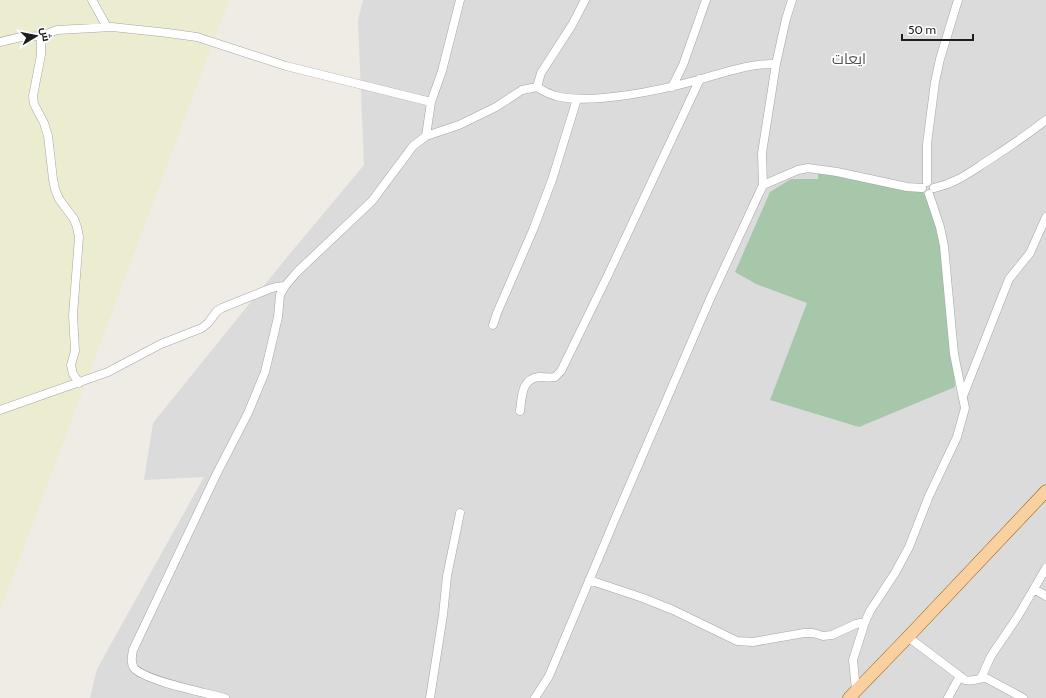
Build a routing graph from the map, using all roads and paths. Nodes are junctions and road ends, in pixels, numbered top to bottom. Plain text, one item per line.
1 (92, 0) edge
2 (460, 0) edge
3 (585, 0) edge
4 (706, 0) edge
5 (792, 0) edge
6 (958, 0) edge
7 (107, 27) junction
8 (41, 36) junction
9 (0, 42) edge
10 (776, 64) junction
11 (700, 79) junction
12 (537, 87) junction
13 (672, 87) junction
14 (577, 99) junction
15 (431, 102) junction
16 (1046, 120) edge
17 (426, 136) junction
18 (763, 185) junction
19 (924, 185) junction
20 (932, 191) junction
21 (1046, 217) edge
22 (285, 286) junction
23 (494, 325) dead end
24 (79, 383) junction
25 (963, 396) junction
26 (0, 410) edge
27 (520, 411) dead end
28 (1046, 491) edge
29 (460, 513) dead end
30 (1046, 568) edge
31 (590, 580) junction
32 (1034, 589) junction
33 (1046, 596) edge
34 (865, 622) junction
35 (908, 637) junction
36 (960, 676) junction
37 (981, 678) junction
38 (852, 694) edge
39 (225, 698) edge
40 (430, 698) edge
41 (535, 698) edge
42 (948, 698) edge
43 (1023, 698) edge

1 - 7 street
2 - 15 street
3 - 12 street
4 - 13 street
5 - 10 street
6 - 19 street
7 - 8 street
7 - 15 street
8 - 9 street
8 - 24 street
10 - 11 street
10 - 18 street
11 - 13 street
11 - 27 street
12 - 14 street
12 - 17 street
13 - 14 street
14 - 23 street
15 - 17 street
16 - 20 street
17 - 22 street
18 - 19 street
18 - 31 street
19 - 20 street
20 - 25 street
21 - 25 street
22 - 24 street
22 - 39 street
24 - 26 street
25 - 34 street
28 - 35 main road
29 - 40 street
30 - 32 street
31 - 34 street
31 - 41 street
32 - 33 street
32 - 37 street
34 - 38 street
35 - 36 street
35 - 38 main road
36 - 37 street
36 - 42 street
37 - 43 street

